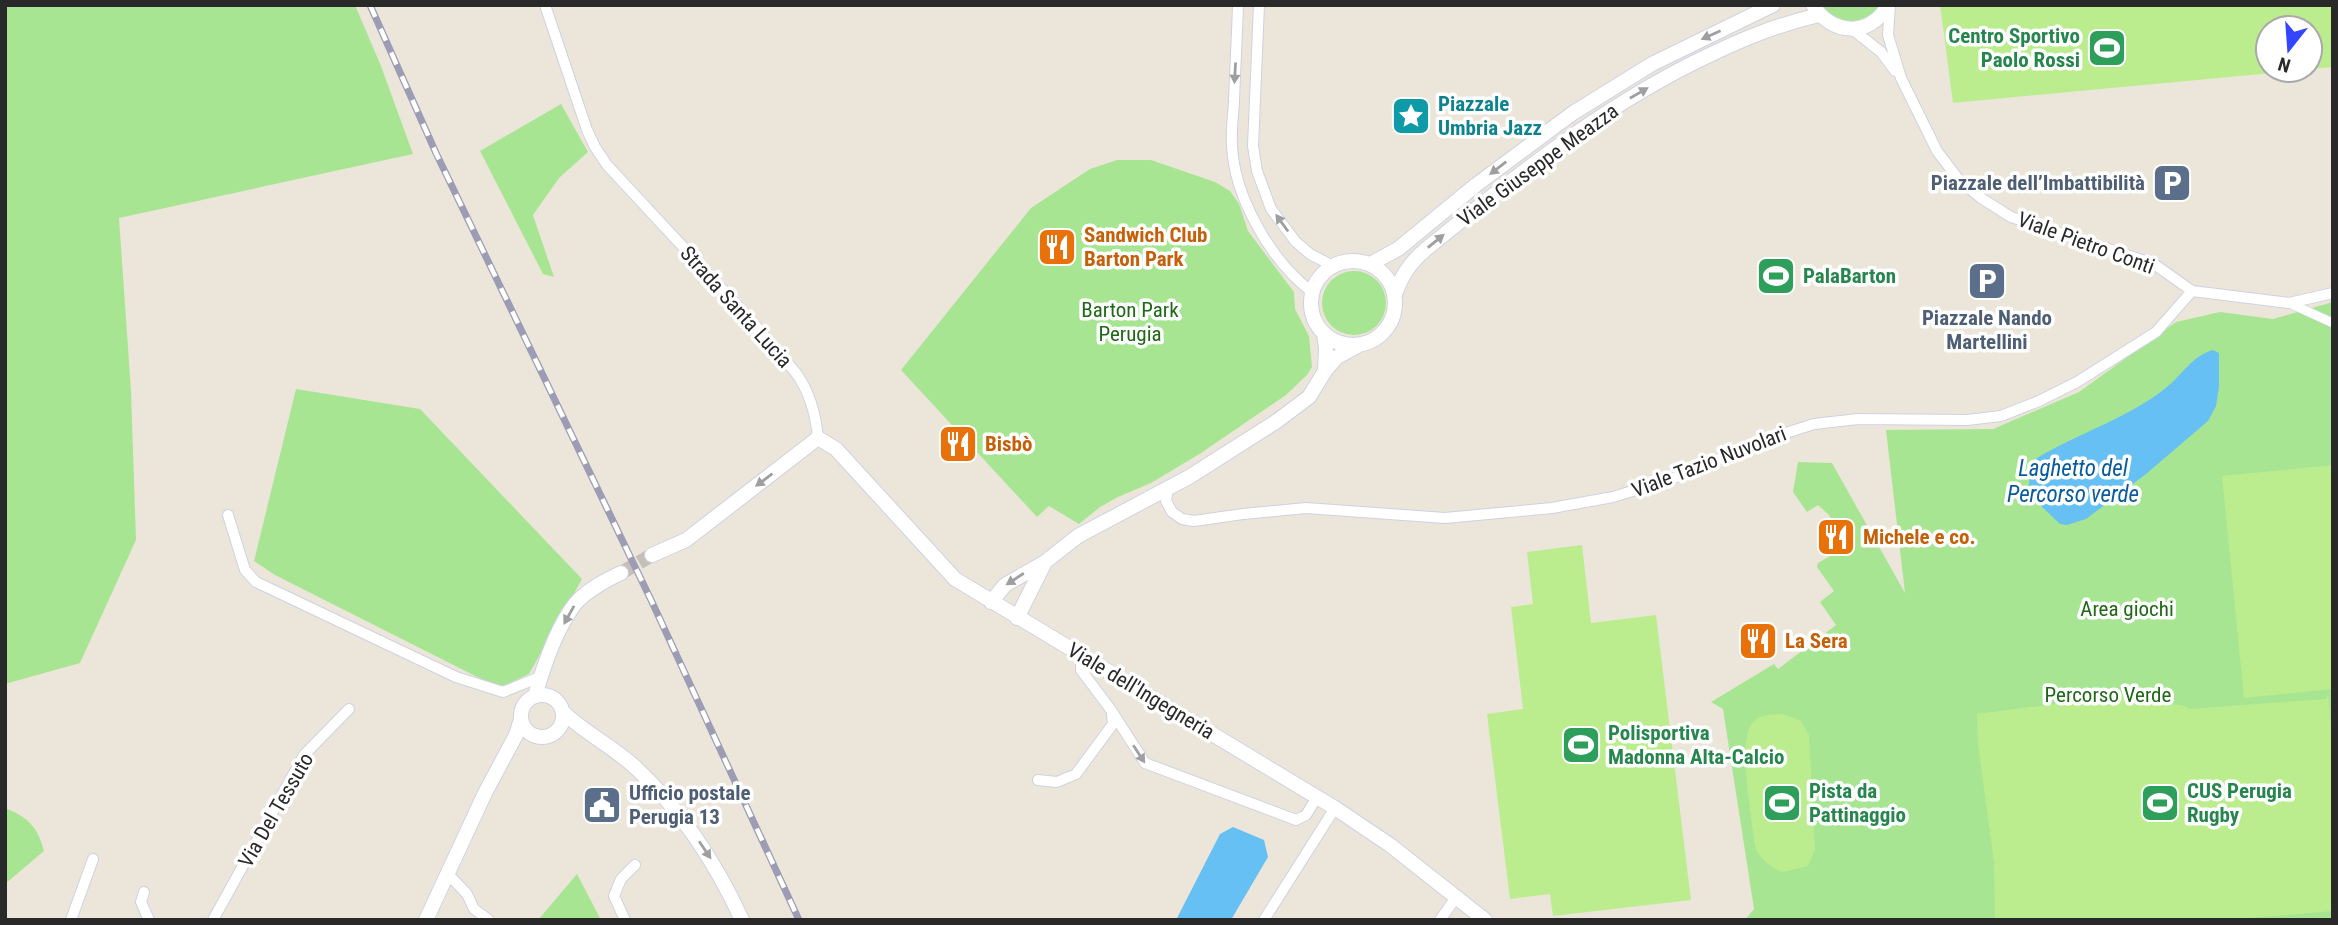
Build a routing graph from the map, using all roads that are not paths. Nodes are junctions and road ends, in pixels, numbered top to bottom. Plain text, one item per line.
1 (545, 5) edge
2 (1238, 5) edge
3 (1259, 5) edge
4 (1773, 5) edge
5 (1889, 5) edge
6 (1816, 10) edge
7 (1852, 29) junction
8 (1902, 78) junction
9 (1370, 264) junction
10 (1333, 266) junction
11 (2192, 291) junction
12 (1312, 292) junction
13 (2333, 293) edge
14 (1395, 294) junction
15 (2289, 303) junction
16 (2333, 323) edge
17 (1324, 333) junction
18 (1359, 345) junction
19 (1325, 371) junction
20 (818, 438) junction
21 (1168, 488) junction
22 (228, 515) dead end
23 (652, 555) tunnel mouth
24 (1045, 562) junction
25 (621, 573) tunnel mouth
26 (991, 602) junction
27 (1017, 618) junction
28 (1081, 654) junction
29 (540, 677) junction
30 (535, 695) junction
31 (349, 709) dead end
32 (1111, 710) junction
33 (563, 712) junction
34 (521, 719) junction
35 (558, 730) junction
36 (589, 733) junction
37 (537, 736) junction
38 (502, 758) junction
39 (1038, 780) dead end
40 (1317, 797) junction
41 (1335, 808) junction
42 (93, 859) dead end
43 (635, 865) dead end
44 (449, 875) junction
45 (144, 892) dead end
46 (1457, 896) junction
47 (71, 920) edge
48 (149, 920) edge
49 (213, 920) edge
50 (426, 920) edge
51 (489, 920) edge
52 (625, 920) edge
53 (742, 920) edge
54 (1264, 920) edge
55 (1440, 920) edge
56 (1485, 920) edge

1 - 20 street, Strada Santa Lucia
2 -> 12 street
10 -> 3 street
4 -> 9 street, Viale Giuseppe Meazza
5 - 7 street, Viale Pietro Conti
5 - 8 street, Viale Pietro Conti
6 - 7 street, Viale Pietro Conti
14 -> 6 street, Viale Giuseppe Meazza
7 - 8 street, Viale Pietro Conti
8 - 11 street, Viale Pietro Conti
9 - 10 street
9 - 14 street
10 - 12 street
11 - 15 street, Viale Pietro Conti
11 - 21 street, Viale Tazio Nuvolari
12 - 17 street
13 - 15 street, Viale Pietro Conti
14 - 18 street
15 - 16 street
17 - 18 street
17 - 19 street
18 - 19 street
19 - 21 street
20 -> 23 street
20 - 26 street, Viale dell'Ingegneria
21 - 24 street
22 - 29 street
24 -> 26 street
24 - 27 street
25 -> 29 street
26 - 27 street, Viale dell'Ingegneria
27 - 28 street, Viale dell'Ingegneria
28 - 32 street
28 - 40 street, Viale dell'Ingegneria
29 - 30 street
30 - 33 street
30 - 34 street
31 - 49 street, Via Del Tessuto
32 - 39 street
32 -> 40 street
33 - 35 street
33 - 36 street
34 - 37 street
34 - 38 street
35 - 36 street
35 - 37 street
36 -> 53 street
37 - 38 street
38 - 44 street
40 - 41 street, Viale dell'Ingegneria
41 - 46 street, Viale dell'Ingegneria
41 - 54 street
42 - 47 street
43 - 52 street
44 - 50 street
44 - 51 street
45 - 48 street
46 - 55 street
46 - 56 street, Viale dell'Ingegneria

